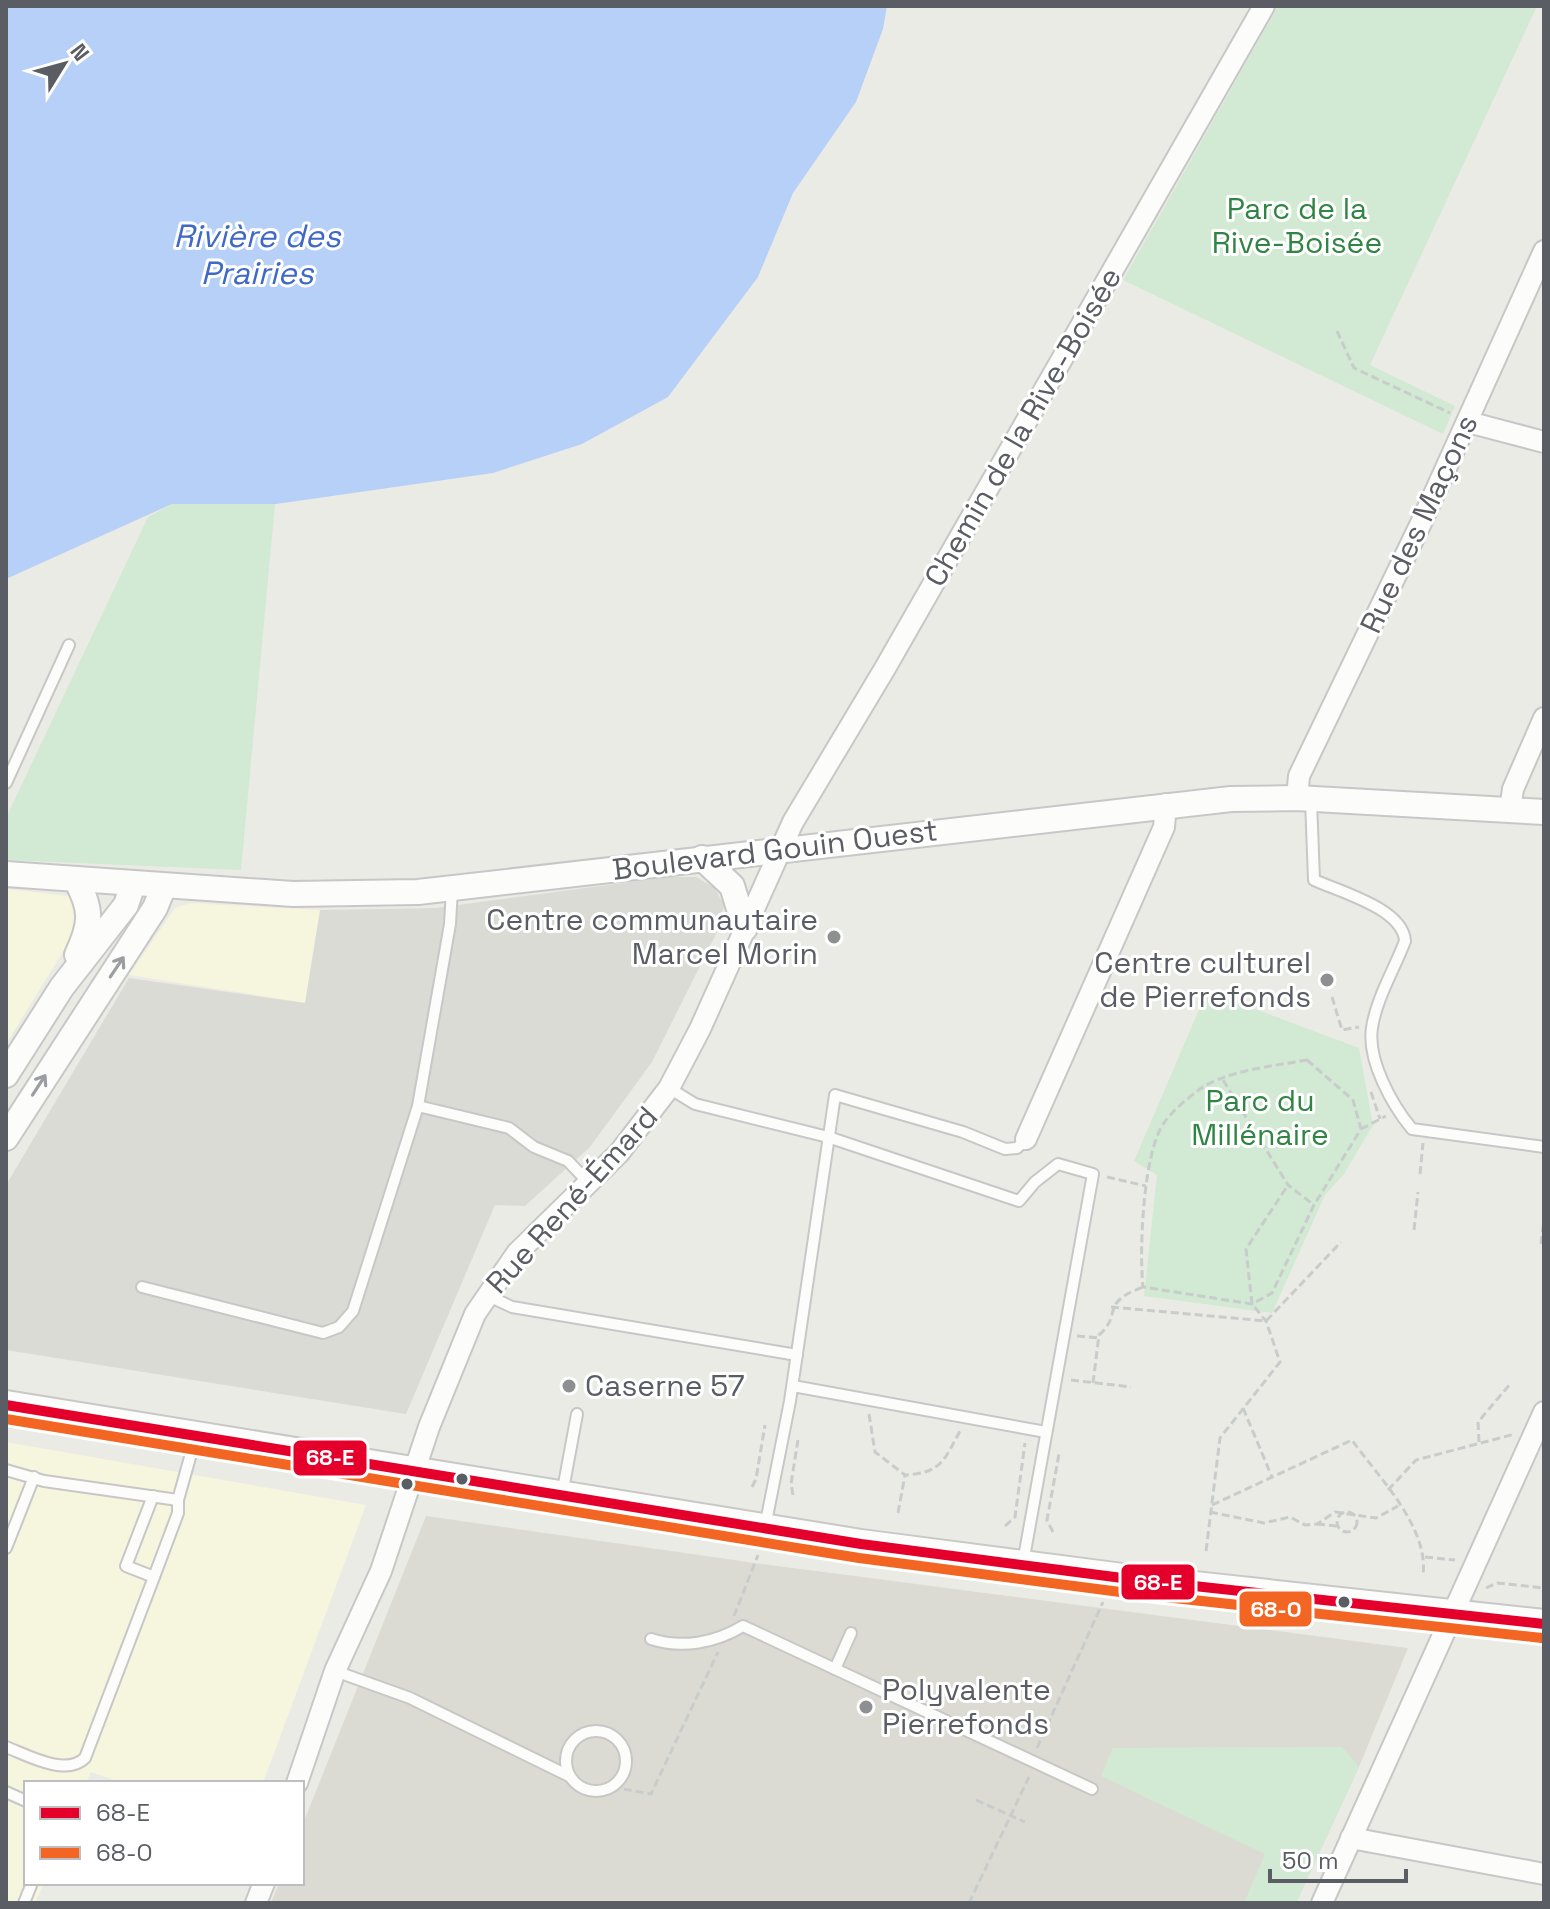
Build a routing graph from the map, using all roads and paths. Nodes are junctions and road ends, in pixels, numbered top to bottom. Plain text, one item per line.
1 (1264, 6) edge
2 (1544, 251) edge
3 (1337, 331) dead end
4 (1468, 422) junction
5 (1544, 442) edge
6 (69, 645) dead end
7 (1544, 718) edge
8 (6, 783) edge
9 (1304, 799) junction
10 (1166, 804) junction
11 (1510, 810) junction
12 (1544, 812) edge
13 (781, 848) junction
14 (702, 858) junction
15 (6, 874) edge
16 (76, 880) junction
17 (133, 884) junction
18 (164, 886) junction
19 (452, 889) junction
20 (745, 928) junction
21 (62, 987) junction
22 (1332, 997) dead end
23 (1367, 1026) dead end
24 (6, 1075) edge
25 (1223, 1080) junction
26 (669, 1088) junction
27 (418, 1106) junction
28 (1396, 1110) junction
29 (1361, 1129) junction
30 (828, 1137) junction
31 (6, 1138) edge
32 (1026, 1139) joint
33 (1423, 1143) dead end
34 (1544, 1147) edge
35 (1420, 1174) dead end
36 (1119, 1180) dead end
37 (588, 1182) junction
38 (1288, 1185) junction
39 (1146, 1186) junction
40 (1418, 1192) dead end
41 (1314, 1205) junction
42 (1544, 1219) edge
43 (1414, 1230) dead end
44 (1341, 1242) dead end
45 (1541, 1244) dead end
46 (142, 1287) dead end
47 (1143, 1287) junction
48 (486, 1295) junction
49 (1252, 1304) junction
50 (1111, 1307) junction
51 (1266, 1321) junction
52 (1077, 1336) dead end
53 (1099, 1338) junction
54 (797, 1355) junction
55 (1072, 1380) dead end
56 (1093, 1383) junction
57 (1511, 1383) dead end
58 (793, 1386) junction
59 (1131, 1387) dead end
60 (6, 1405) edge
61 (1243, 1408) junction
62 (1544, 1412) edge
63 (577, 1414) dead end
64 (765, 1425) dead end
65 (970, 1425) dead end
66 (869, 1427) dead end
67 (1046, 1432) junction
68 (1514, 1433) dead end
69 (196, 1436) junction
70 (799, 1438) dead end
71 (1022, 1438) dead end
72 (1061, 1442) dead end
73 (1479, 1442) junction
74 (6, 1470) edge
75 (416, 1472) junction
76 (905, 1475) junction
77 (34, 1477) junction
78 (1272, 1477) junction
79 (752, 1487) dead end
80 (1388, 1490) junction
81 (793, 1495) dead end
82 (153, 1496) junction
83 (562, 1496) junction
84 (178, 1500) junction
85 (1211, 1505) junction
86 (1398, 1506) junction
87 (1210, 1512) junction
88 (1345, 1512) junction
89 (898, 1513) dead end
90 (1317, 1524) junction
91 (1005, 1526) dead end
92 (1338, 1527) junction
93 (1053, 1532) dead end
94 (761, 1542) junction
95 (6, 1548) edge
96 (1206, 1551) dead end
97 (1425, 1557) junction
98 (1455, 1560) dead end
99 (1023, 1565) junction
100 (1423, 1575) dead end
101 (154, 1577) junction
102 (1491, 1584) dead end
103 (1544, 1588) edge
104 (1103, 1602) dead end
105 (1451, 1614) junction
106 (1544, 1624) edge
107 (851, 1633) dead end
108 (724, 1637) junction
109 (651, 1639) dead end
110 (835, 1669) junction
111 (335, 1671) junction
112 (6, 1747) edge
113 (1036, 1749) dead end
114 (1032, 1769) dead end
115 (569, 1776) junction
116 (298, 1781) edge
117 (612, 1787) junction
118 (1092, 1789) dead end
119 (976, 1800) dead end
120 (1010, 1816) junction
121 (1025, 1822) dead end
122 (1351, 1838) junction
123 (1544, 1874) edge
124 (969, 1903) edge
125 (1322, 1903) edge

1 - 13 street, Chemin de la Rive-Boisée
2 - 4 street, Rue des Maçons
3 - 4 path
4 - 5 street
4 - 9 street, Rue des Maçons
6 - 8 lane
7 - 11 street
9 - 10 street, Boulevard Gouin Ouest
9 - 11 street, Boulevard Gouin Ouest
9 - 28 lane
10 - 13 street, Boulevard Gouin Ouest
10 - 32 street
11 - 12 street, Boulevard Gouin Ouest
13 - 14 street, Boulevard Gouin Ouest
13 - 20 street, Rue René-Émard
14 - 19 street, Boulevard Gouin Ouest
14 - 20 street
15 - 16 street, Boulevard Gouin Ouest
16 - 17 street, Boulevard Gouin Ouest
16 - 21 street
17 - 18 street, Boulevard Gouin Ouest
17 - 21 street
18 - 19 street, Boulevard Gouin Ouest
31 -> 18 street
19 - 27 lane
20 - 26 street, Rue René-Émard
21 - 24 street
22 - 23 path
25 - 29 path
25 - 38 path
25 - 39 path
26 - 30 lane
26 - 37 street, Rue René-Émard
27 - 37 lane
27 - 46 lane
28 - 29 path
28 - 34 lane
29 - 41 path
30 - 32 lane
30 - 54 lane
30 - 67 lane
33 - 35 path
36 - 39 path
37 - 48 street, Rue René-Émard
38 - 41 path
38 - 49 path
39 - 47 path
40 - 43 path
41 - 49 path
42 - 45 path
44 - 51 path
47 - 49 path
47 - 50 path
48 - 54 lane
48 - 75 street, Rue René-Émard
49 - 51 path
50 - 51 path
50 - 53 path
51 - 61 path
52 - 53 path
53 - 56 path
54 - 58 lane
55 - 56 path
56 - 59 path
57 - 73 path
58 - 67 lane
58 - 94 lane
60 - 69 main road
61 - 78 path
61 - 85 path
62 - 105 street
63 - 83 lane
64 - 79 path
65 - 76 path
66 - 76 path
67 - 99 lane
68 - 73 path
69 - 75 main road
69 - 84 lane
70 - 81 path
71 - 91 path
72 - 93 path
73 - 80 path
74 - 77 lane
75 - 83 main road
75 - 111 street, Rue René-Émard
76 - 89 path
77 - 82 lane
77 - 95 lane
78 - 80 path
78 - 85 path
80 - 86 path
82 - 84 lane
82 - 101 lane
83 - 94 main road
84 - 101 lane
85 - 87 path
86 - 88 path
86 - 97 path
87 - 90 path
87 - 96 path
88 - 90 path
88 - 92 path
88 - 92 path
90 - 92 path
94 - 99 main road
94 - 108 path
97 - 98 path
97 - 100 path
99 - 105 main road
101 - 112 lane
102 - 103 path
104 - 113 path
105 - 106 main road
105 - 122 street
107 - 110 lane
108 - 109 lane
108 - 110 lane
108 - 117 path
110 - 118 lane
111 - 115 lane
111 - 116 street, Rue René-Émard
114 - 120 path
115 - 117 lane
115 - 117 lane
119 - 120 path
120 - 121 path
120 - 124 path
122 - 123 street
122 - 125 street

